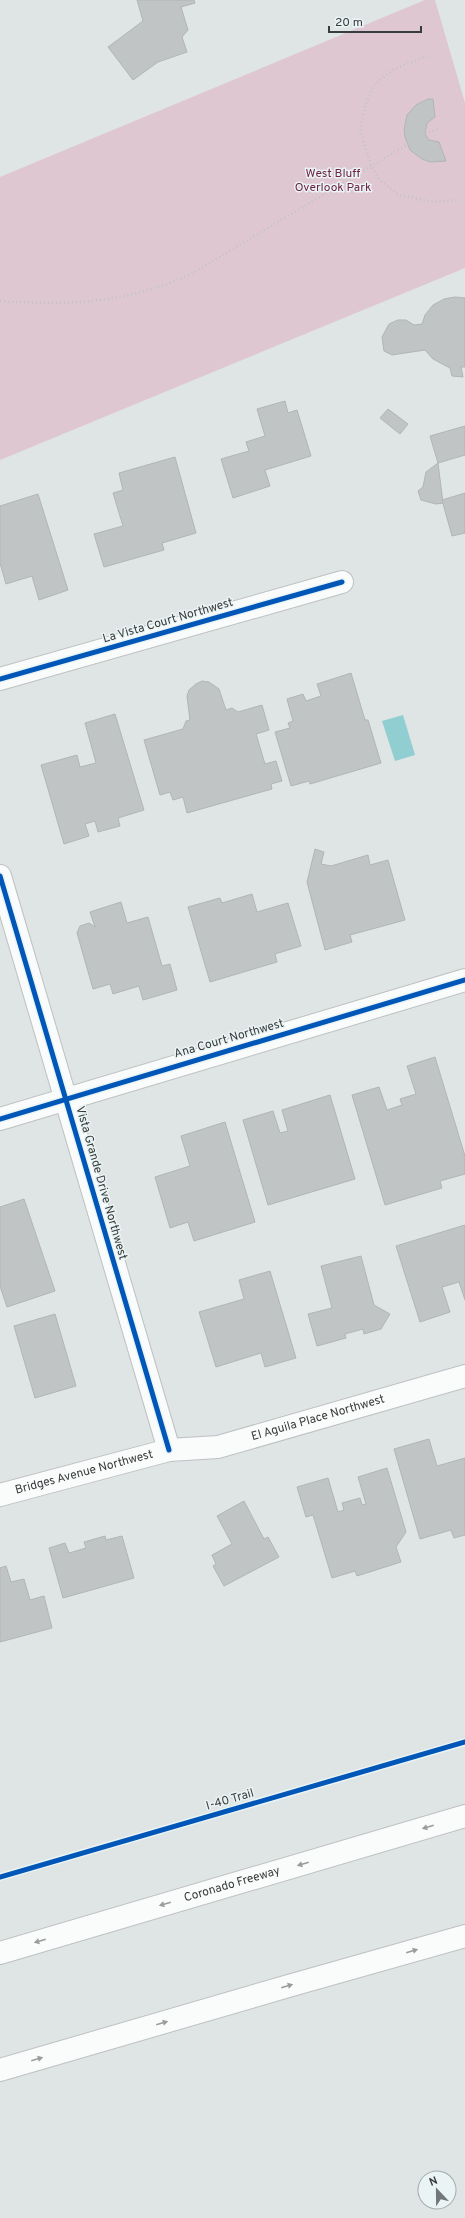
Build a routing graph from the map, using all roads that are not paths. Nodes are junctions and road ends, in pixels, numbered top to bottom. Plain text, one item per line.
1 (342, 582) dead end
2 (0, 679) edge
3 (0, 876) edge
4 (465, 980) edge
5 (66, 1098) junction
6 (0, 1119) edge
7 (465, 1376) edge
8 (169, 1450) junction
9 (0, 1495) edge
10 (465, 1816) edge
11 (465, 1936) edge
12 (0, 1953) edge
13 (0, 2070) edge

1 - 2 main road, La Vista Court Northwest
3 - 5 main road, Vista Grande Drive Northwest
4 - 5 main road, Ana Court Northwest
5 - 6 main road, Ana Court Northwest
5 - 8 main road, Vista Grande Drive Northwest
7 - 8 main road, El Aguila Place Northwest
8 - 9 main road, Bridges Avenue Northwest
10 -> 12 main road, Coronado Freeway
13 -> 11 main road

